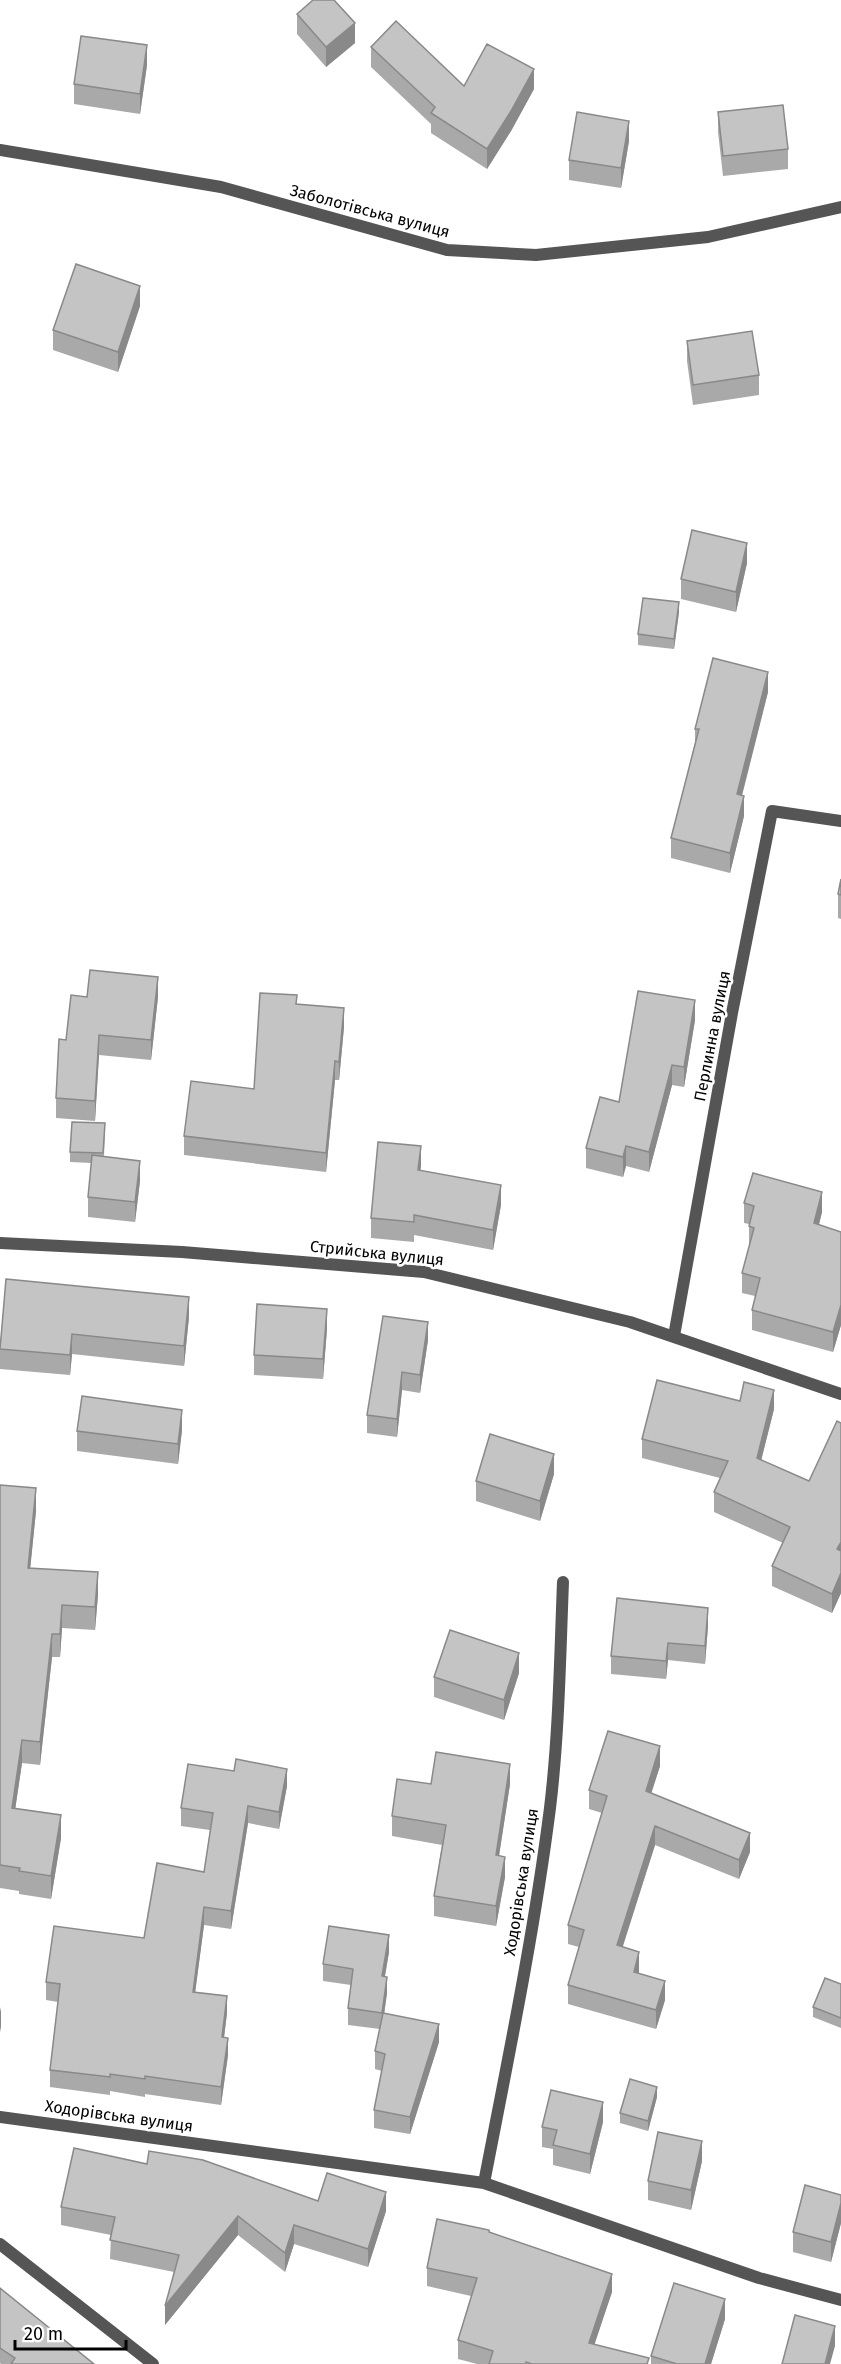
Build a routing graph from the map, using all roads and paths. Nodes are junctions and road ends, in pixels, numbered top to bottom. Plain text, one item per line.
1 (0, 150) edge
2 (841, 207) edge
3 (841, 820) edge
4 (0, 1243) edge
5 (674, 1336) junction
6 (841, 1394) edge
7 (563, 1582) dead end
8 (0, 2116) edge
9 (484, 2183) junction
10 (0, 2244) edge
11 (841, 2300) edge
12 (153, 2364) edge

1 - 2 street, Заболотівська вулиця
3 - 5 street, Перлинна вулиця
4 - 5 street, Стрийська вулиця
5 - 6 street, Стрийська вулиця
7 - 9 street, Ходорівська вулиця
8 - 9 street, Ходорівська вулиця
9 - 11 street, Ходорівська вулиця
10 - 12 street

